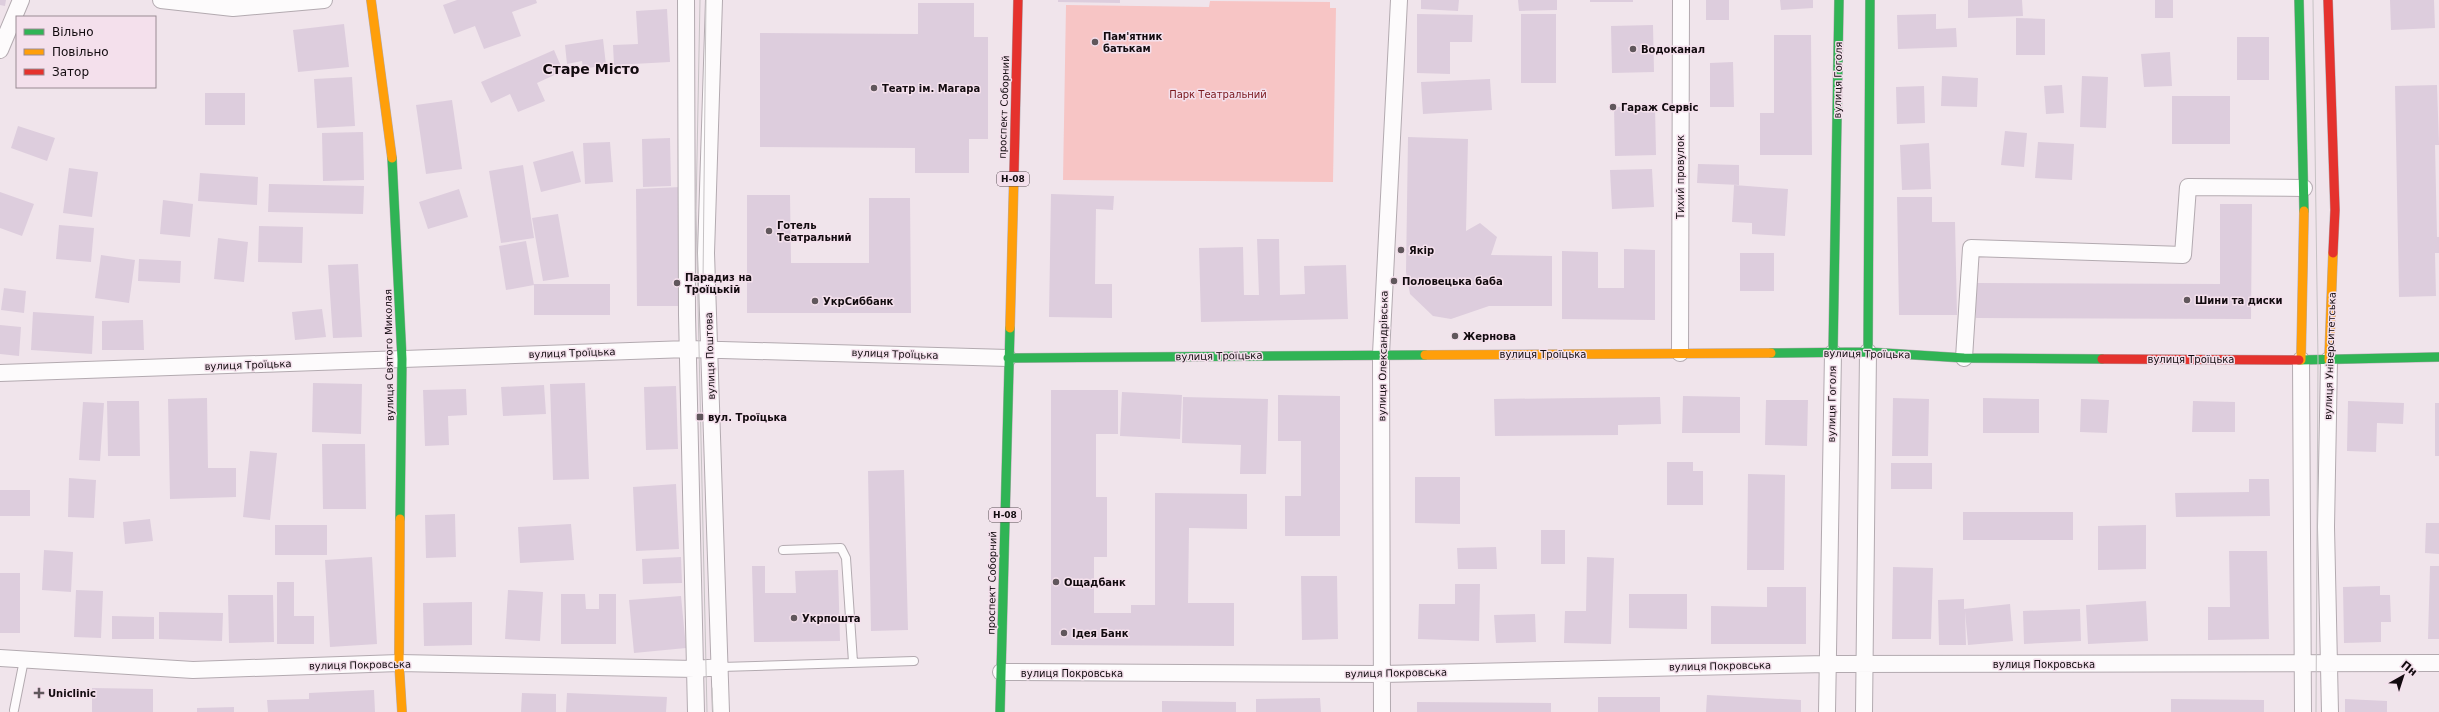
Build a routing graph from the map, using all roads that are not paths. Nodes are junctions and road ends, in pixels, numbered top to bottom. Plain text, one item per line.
1 (21, 0) edge
2 (161, 0) edge
3 (324, 0) edge
4 (371, 0) edge
5 (686, 0) edge
6 (714, 0) edge
7 (1018, 0) edge
8 (1398, 0) edge
9 (1681, 0) edge
10 (1839, 0) edge
11 (1870, 0) edge
12 (2299, 0) edge
13 (2328, 0) edge
14 (0, 50) edge
15 (1006, 103) dead end
16 (2304, 188) junction
17 (688, 349) junction
18 (709, 350) junction
19 (1868, 352) junction
20 (1680, 353) junction
21 (1833, 353) junction
22 (1381, 354) junction
23 (2439, 357) edge
24 (1008, 358) junction
25 (1964, 358) junction
26 (402, 359) junction
27 (2301, 360) junction
28 (2328, 360) junction
29 (0, 373) edge
30 (783, 550) dead end
31 (0, 658) edge
32 (24, 660) junction
33 (914, 661) dead end
34 (853, 662) junction
35 (2330, 662) junction
36 (2439, 663) edge
37 (399, 664) junction
38 (1826, 664) junction
39 (1864, 664) junction
40 (2303, 664) junction
41 (721, 667) junction
42 (695, 669) junction
43 (1001, 672) junction
44 (1383, 674) junction
45 (14, 710) dead end
46 (402, 712) edge
47 (696, 712) edge
48 (721, 712) edge
49 (1000, 712) edge
50 (1382, 712) edge
51 (1827, 712) edge
52 (1864, 712) edge
53 (2303, 712) edge
54 (2330, 712) edge

1 - 14 street
2 - 3 street
4 - 26 main road, вулиця Святого Миколая
5 - 17 street
6 - 18 street, вулиця Поштова
7 - 24 main road, проспект Соборний / Н-08
8 - 22 street, вулиця Олександрівська
9 - 20 street, Тихий провулок
10 - 21 main road, вулиця Гоголя
11 - 19 main road
12 - 16 main road
13 - 28 main road, вулиця Університетська
15 - 24 main road, проспект Соборний / Н-08
16 - 25 street
16 - 27 main road
17 - 18 street, вулиця Троїцька
17 - 26 street, вулиця Троїцька
17 - 42 street
18 - 24 street, вулиця Троїцька
18 - 41 street, вулиця Поштова
19 - 21 main road, вулиця Троїцька
19 - 25 main road, вулиця Троїцька
19 - 39 street
20 - 21 main road, вулиця Троїцька
20 - 22 main road, вулиця Троїцька
21 - 38 street, вулиця Гоголя
22 - 24 main road, вулиця Троїцька
22 - 44 street, вулиця Олександрівська
23 - 28 main road, вулиця Троїцька
24 - 43 main road, проспект Соборний / Н-08
25 - 27 main road, вулиця Троїцька
26 - 29 street, вулиця Троїцька
26 - 37 main road, вулиця Святого Миколая
27 - 28 main road, вулиця Троїцька
27 - 40 street
28 - 35 street, вулиця Університетська
30 - 34 lane
31 - 32 street, вулиця Покровська
32 - 37 street, вулиця Покровська
32 - 45 lane
33 - 34 lane
34 - 41 lane
35 - 36 street, вулиця Покровська
35 - 40 street, вулиця Покровська
35 - 54 street, вулиця Університетська
37 - 42 street, вулиця Покровська
37 - 46 main road, вулиця Святого Миколая
38 - 39 street, вулиця Покровська
38 - 44 street, вулиця Покровська
38 - 51 street, вулиця Гоголя
39 - 40 street, вулиця Покровська
39 - 52 street
40 - 53 street
41 - 42 street, вулиця Покровська
41 - 48 street, вулиця Поштова
42 - 47 street
43 - 44 street, вулиця Покровська
43 - 49 main road, проспект Соборний / Н-08
44 - 50 street, вулиця Олександрівська

